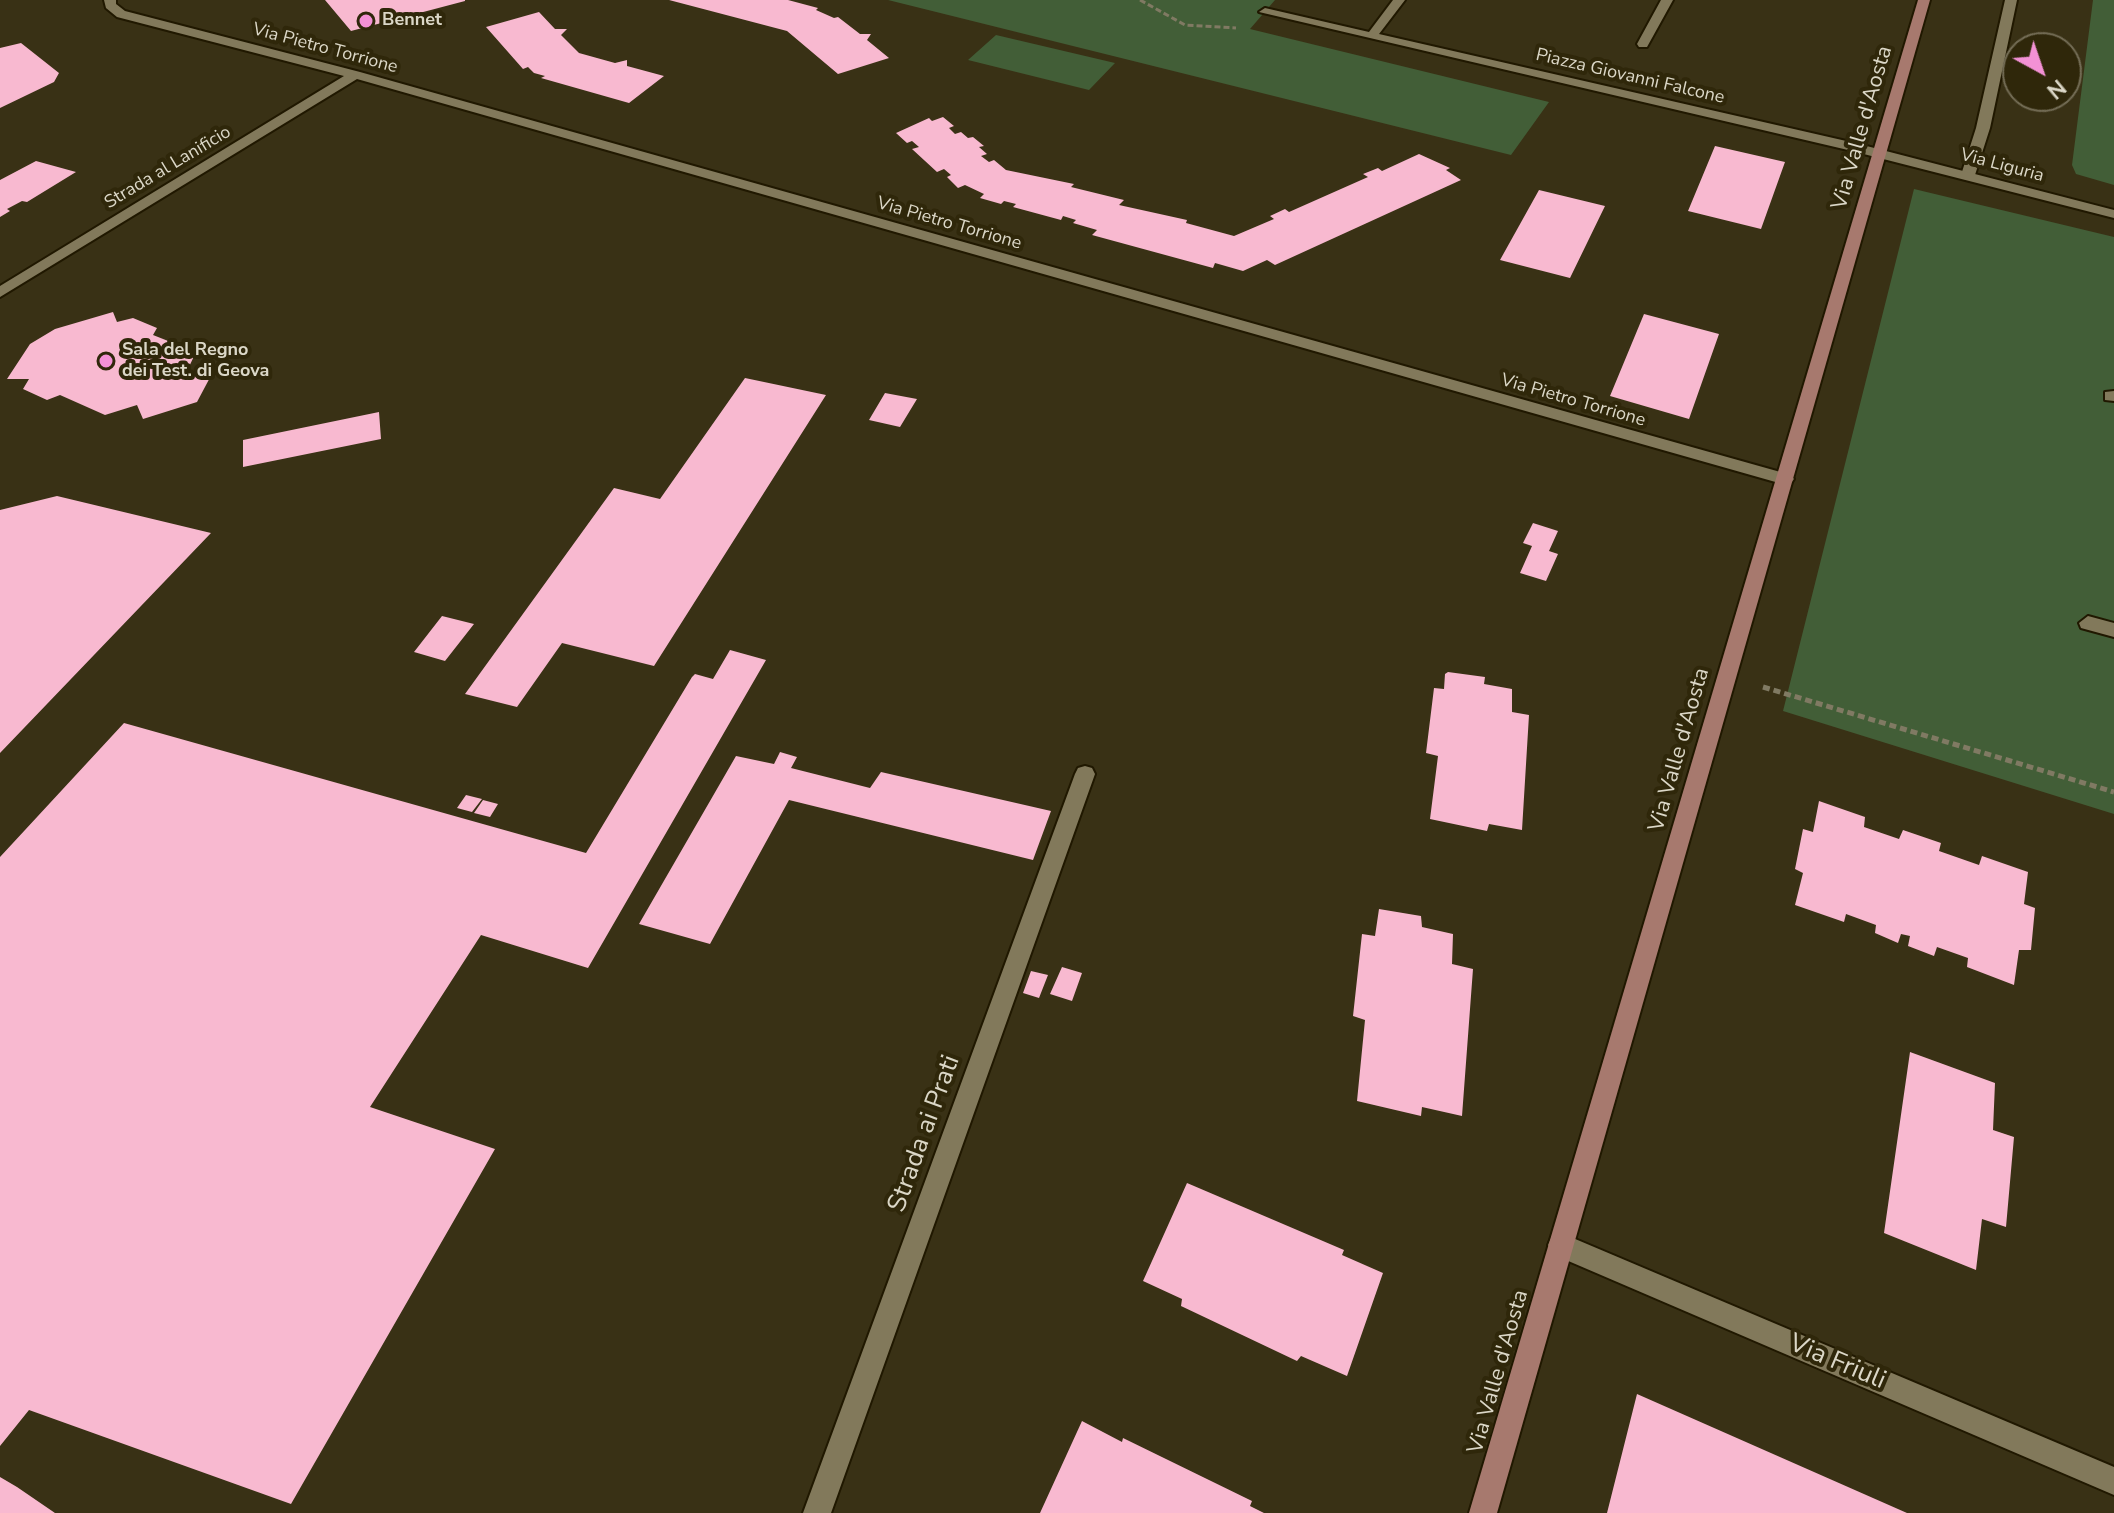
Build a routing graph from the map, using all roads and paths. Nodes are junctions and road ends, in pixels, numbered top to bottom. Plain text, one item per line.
1 (110, 0) edge
2 (1140, 0) edge
3 (1399, 0) edge
4 (1667, 0) edge
5 (1924, 0) edge
6 (2011, 0) edge
7 (1265, 12) joint
8 (1372, 36) junction
9 (1643, 44) dead end
10 (355, 75) junction
11 (1880, 155) junction
12 (1968, 175) junction
13 (2114, 214) edge
14 (0, 292) edge
15 (1785, 479) junction
16 (2088, 623) dead end
17 (2114, 630) edge
18 (1727, 676) junction
19 (1085, 774) dead end
20 (2114, 792) edge
21 (1561, 1245) junction
22 (2114, 1481) edge
23 (817, 1513) edge
24 (1483, 1513) edge

1 - 10 street, Via Pietro Torrione
2 - 7 path
3 - 8 street
4 - 9 street, Piazza Giovanni Falcone
5 - 11 street, Via Valle d'Aosta
6 - 12 street
7 - 8 street, Piazza Giovanni Falcone
8 - 11 street, Piazza Giovanni Falcone
10 - 14 street, Strada al Lanificio
10 - 15 street, Via Pietro Torrione
11 - 12 street, Via Liguria
11 - 15 street, Via Valle d'Aosta
12 - 13 street, Via Liguria
15 - 18 street, Via Valle d'Aosta
16 - 17 street
18 - 20 path
18 - 21 street, Via Valle d'Aosta
19 - 23 street, Strada ai Prati
21 - 22 street, Via Friuli
21 - 24 street, Via Valle d'Aosta

